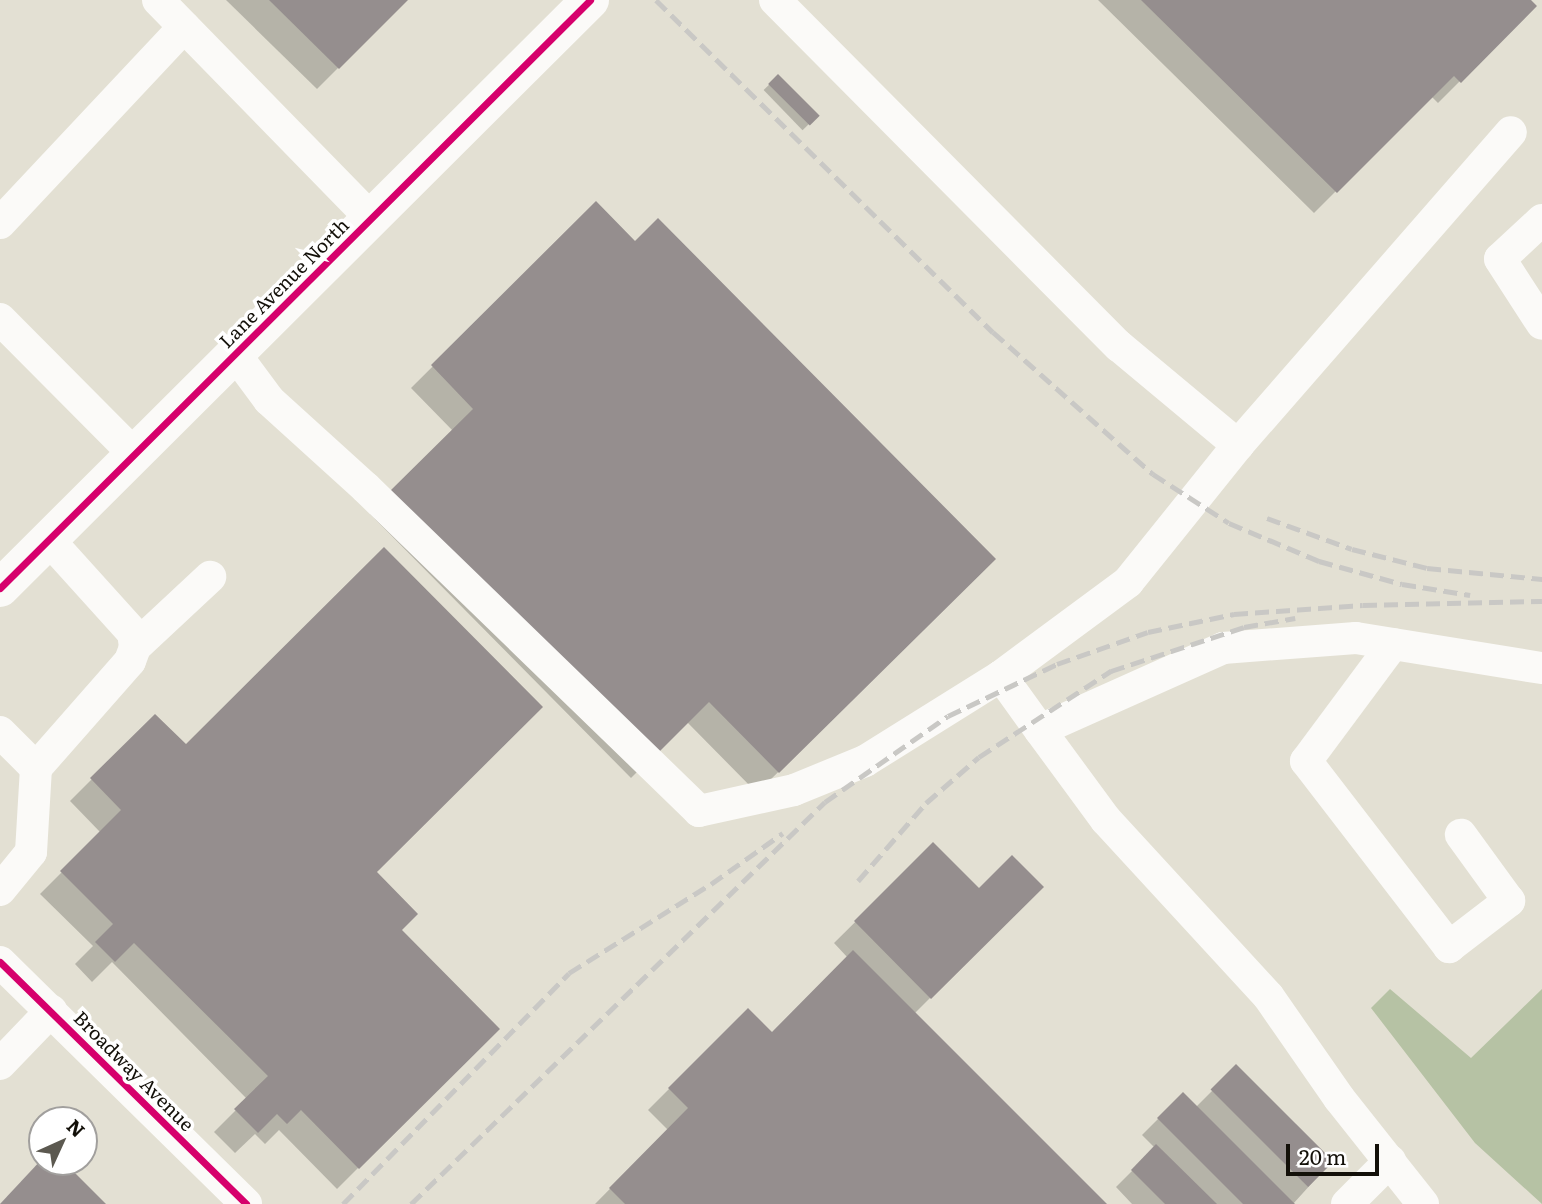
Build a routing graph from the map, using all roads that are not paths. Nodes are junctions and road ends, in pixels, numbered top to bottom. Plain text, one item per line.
1 (158, 0) edge
2 (590, 0) edge
3 (775, 0) edge
4 (184, 27) junction
5 (1511, 132) dead end
6 (371, 218) junction
7 (1542, 220) edge
8 (0, 223) edge
9 (0, 319) edge
10 (1542, 324) edge
11 (235, 354) junction
12 (1238, 445) junction
13 (134, 454) junction
14 (48, 540) junction
15 (210, 577) dead end
16 (0, 587) edge
17 (1393, 644) junction
18 (135, 647) junction
19 (1542, 668) edge
20 (1001, 676) junction
21 (1040, 730) junction
22 (0, 732) edge
23 (37, 768) junction
24 (1461, 835) dead end
25 (0, 890) edge
26 (0, 962) edge
27 (51, 1011) junction
28 (1, 1061) edge
29 (1390, 1161) junction
30 (247, 1204) edge
31 (1347, 1204) edge
32 (1423, 1204) edge

1 - 4 street
2 - 6 main road, Lane Avenue North
3 - 12 street
4 - 6 street
4 - 8 street
5 - 12 street
6 - 11 main road, Lane Avenue North
7 - 10 street
9 - 13 street
11 - 13 main road, Lane Avenue North
11 - 20 street
12 - 20 street
13 - 14 main road, Lane Avenue North
14 - 16 main road, Lane Avenue North
14 - 18 street
15 - 18 street
17 - 19 street
17 - 21 street
17 - 24 street
18 - 23 street
20 - 21 street
21 - 29 street
22 - 23 street
23 - 25 street
26 - 27 street, Broadway Avenue
27 - 28 street
27 - 30 street, Broadway Avenue
29 - 31 street
29 - 32 street

